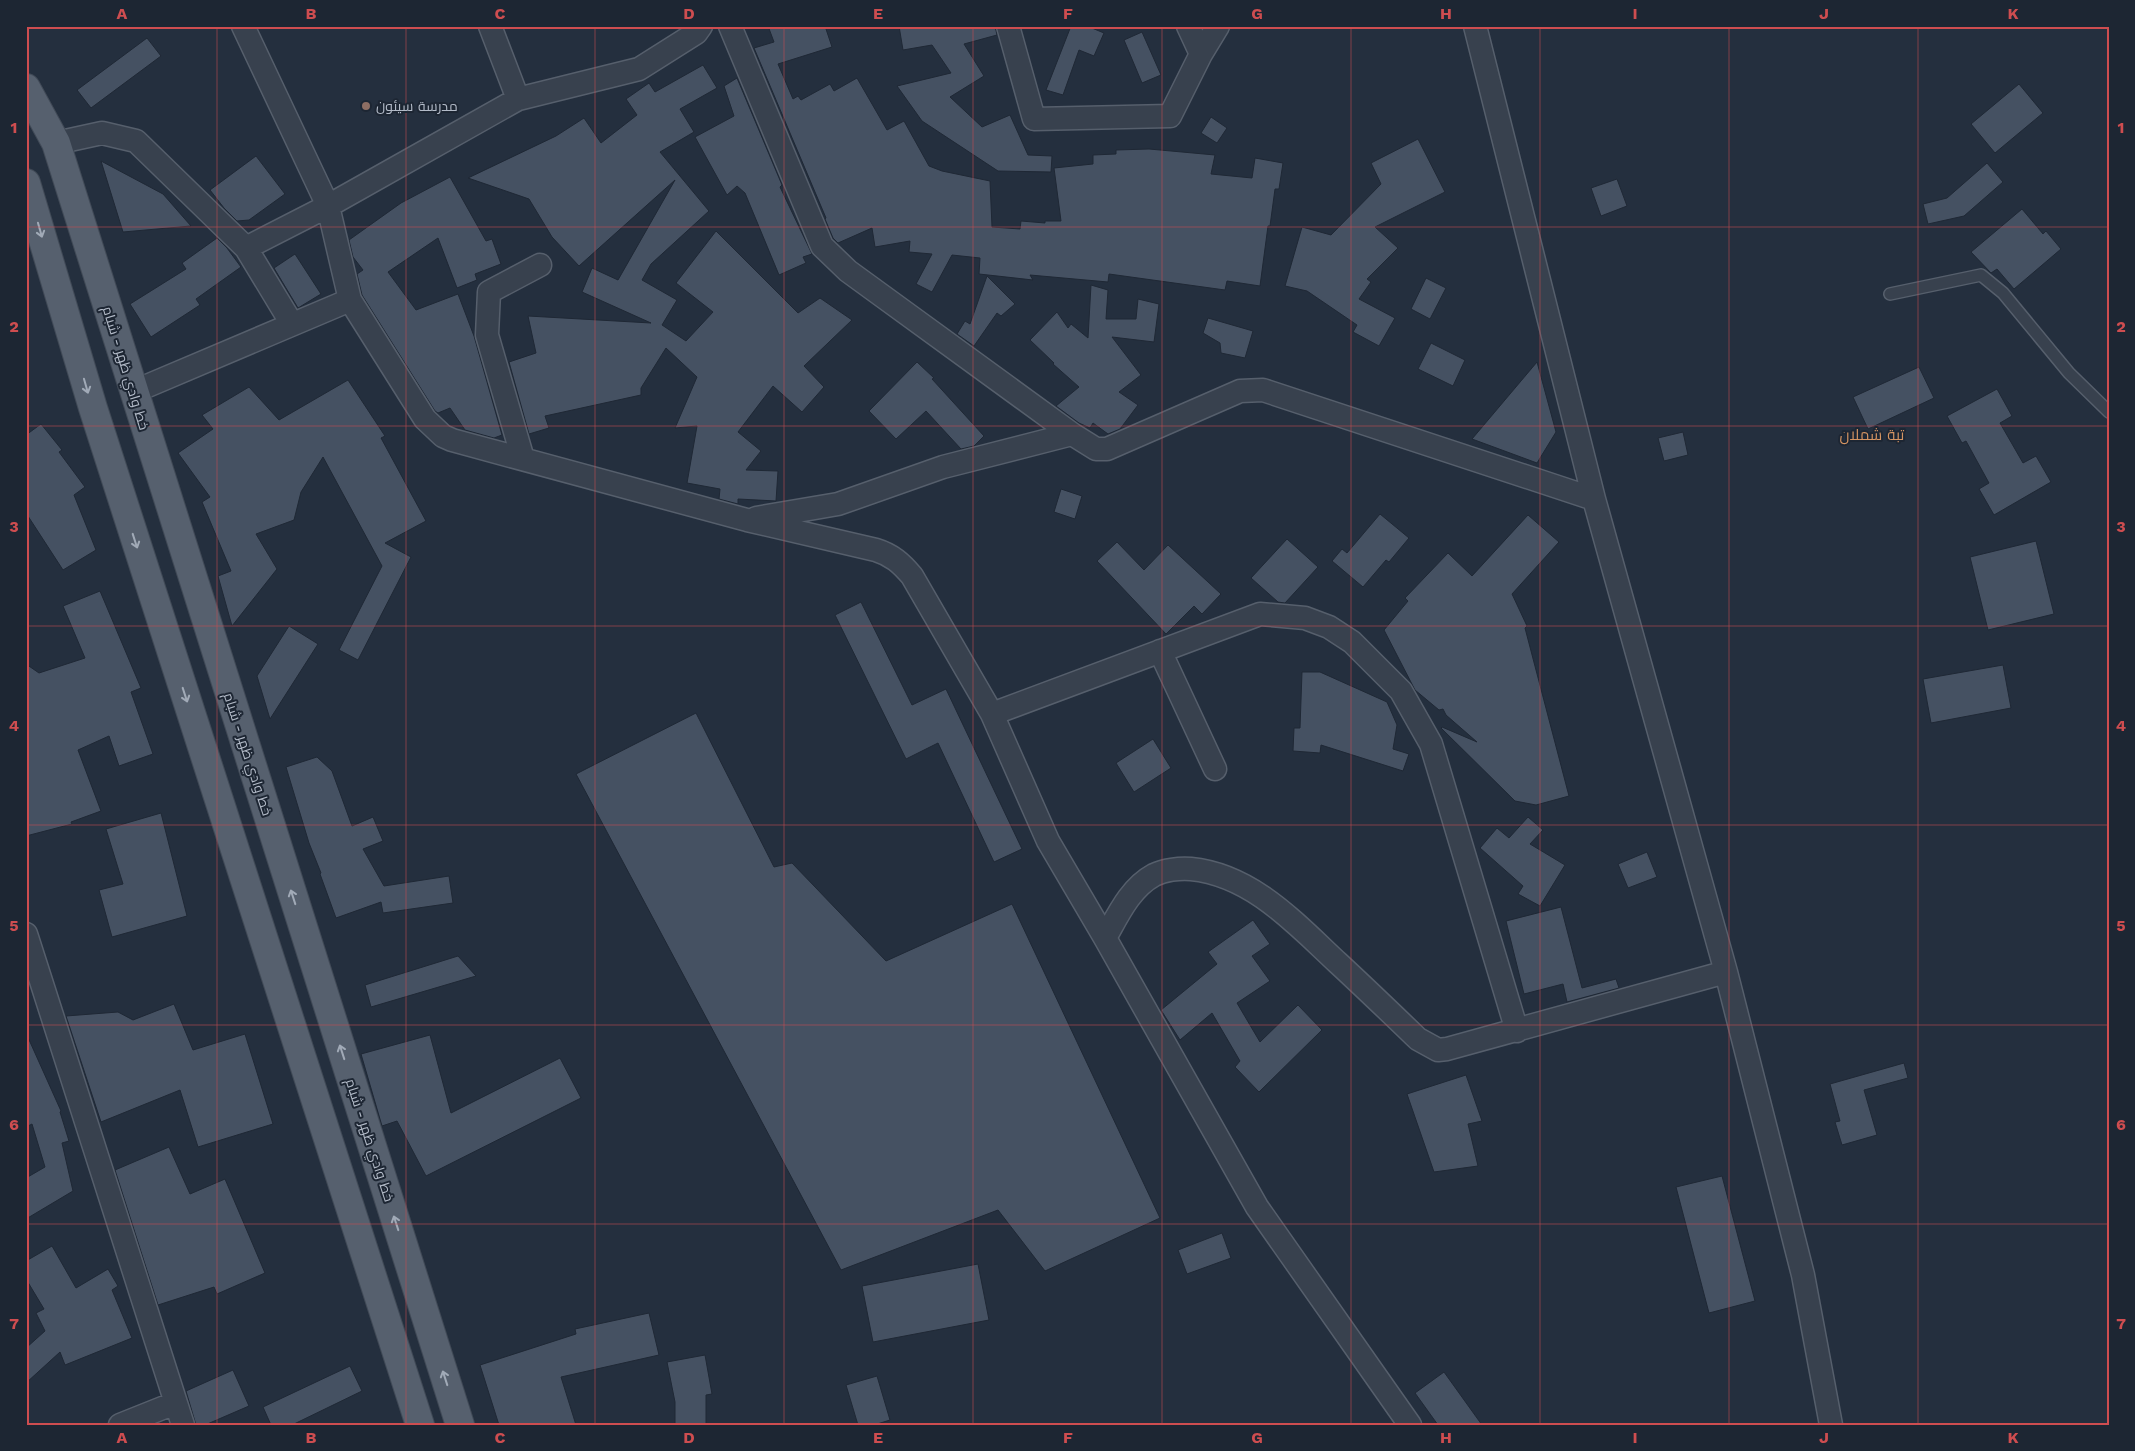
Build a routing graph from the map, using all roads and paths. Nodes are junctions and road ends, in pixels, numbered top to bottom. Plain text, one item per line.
1 (243, 26) edge
2 (490, 26) edge
3 (701, 26) edge
4 (730, 26) edge
5 (1008, 26) edge
6 (1188, 26) edge
7 (1218, 26) edge
8 (1475, 26) edge
9 (1201, 54) junction
10 (26, 88) edge
11 (518, 99) junction
12 (56, 143) junction
13 (26, 183) edge
14 (328, 206) junction
15 (246, 248) junction
16 (540, 265) dead end
17 (1890, 294) dead end
18 (350, 300) junction
19 (292, 324) junction
20 (133, 392) junction
21 (2109, 412) edge
22 (1072, 434) junction
23 (523, 459) junction
24 (1594, 499) junction
25 (747, 520) junction
26 (1160, 651) junction
27 (992, 714) junction
28 (1215, 769) dead end
29 (26, 934) edge
30 (1106, 938) junction
31 (1726, 972) junction
32 (1517, 1031) junction
33 (175, 1403) junction
34 (120, 1425) edge
35 (183, 1425) edge
36 (420, 1425) edge
37 (460, 1425) edge
38 (1410, 1425) edge
39 (1831, 1425) edge

1 - 14 street
2 - 11 street
3 - 11 street
4 - 22 street
5 - 9 street
6 - 9 street
7 - 9 street
8 - 24 street
10 - 12 main road, خط وادي ظهر - شبام
11 - 14 street
12 - 15 street
12 - 20 main road, خط وادي ظهر - شبام
13 -> 36 main road
14 - 15 street
14 - 18 street
15 - 19 street
16 - 23 street
17 - 21 lane
18 - 19 street
18 - 23 street
19 - 20 street
37 -> 20 main road, خط وادي ظهر - شبام
22 - 24 street
22 - 25 street
23 - 25 street
24 - 31 street
25 - 27 street
26 - 27 street
26 - 28 street
26 - 32 street
27 - 30 street
29 - 33 street
30 - 32 street
30 - 38 street
31 - 32 street
31 - 39 street
33 - 34 street
33 - 35 street

